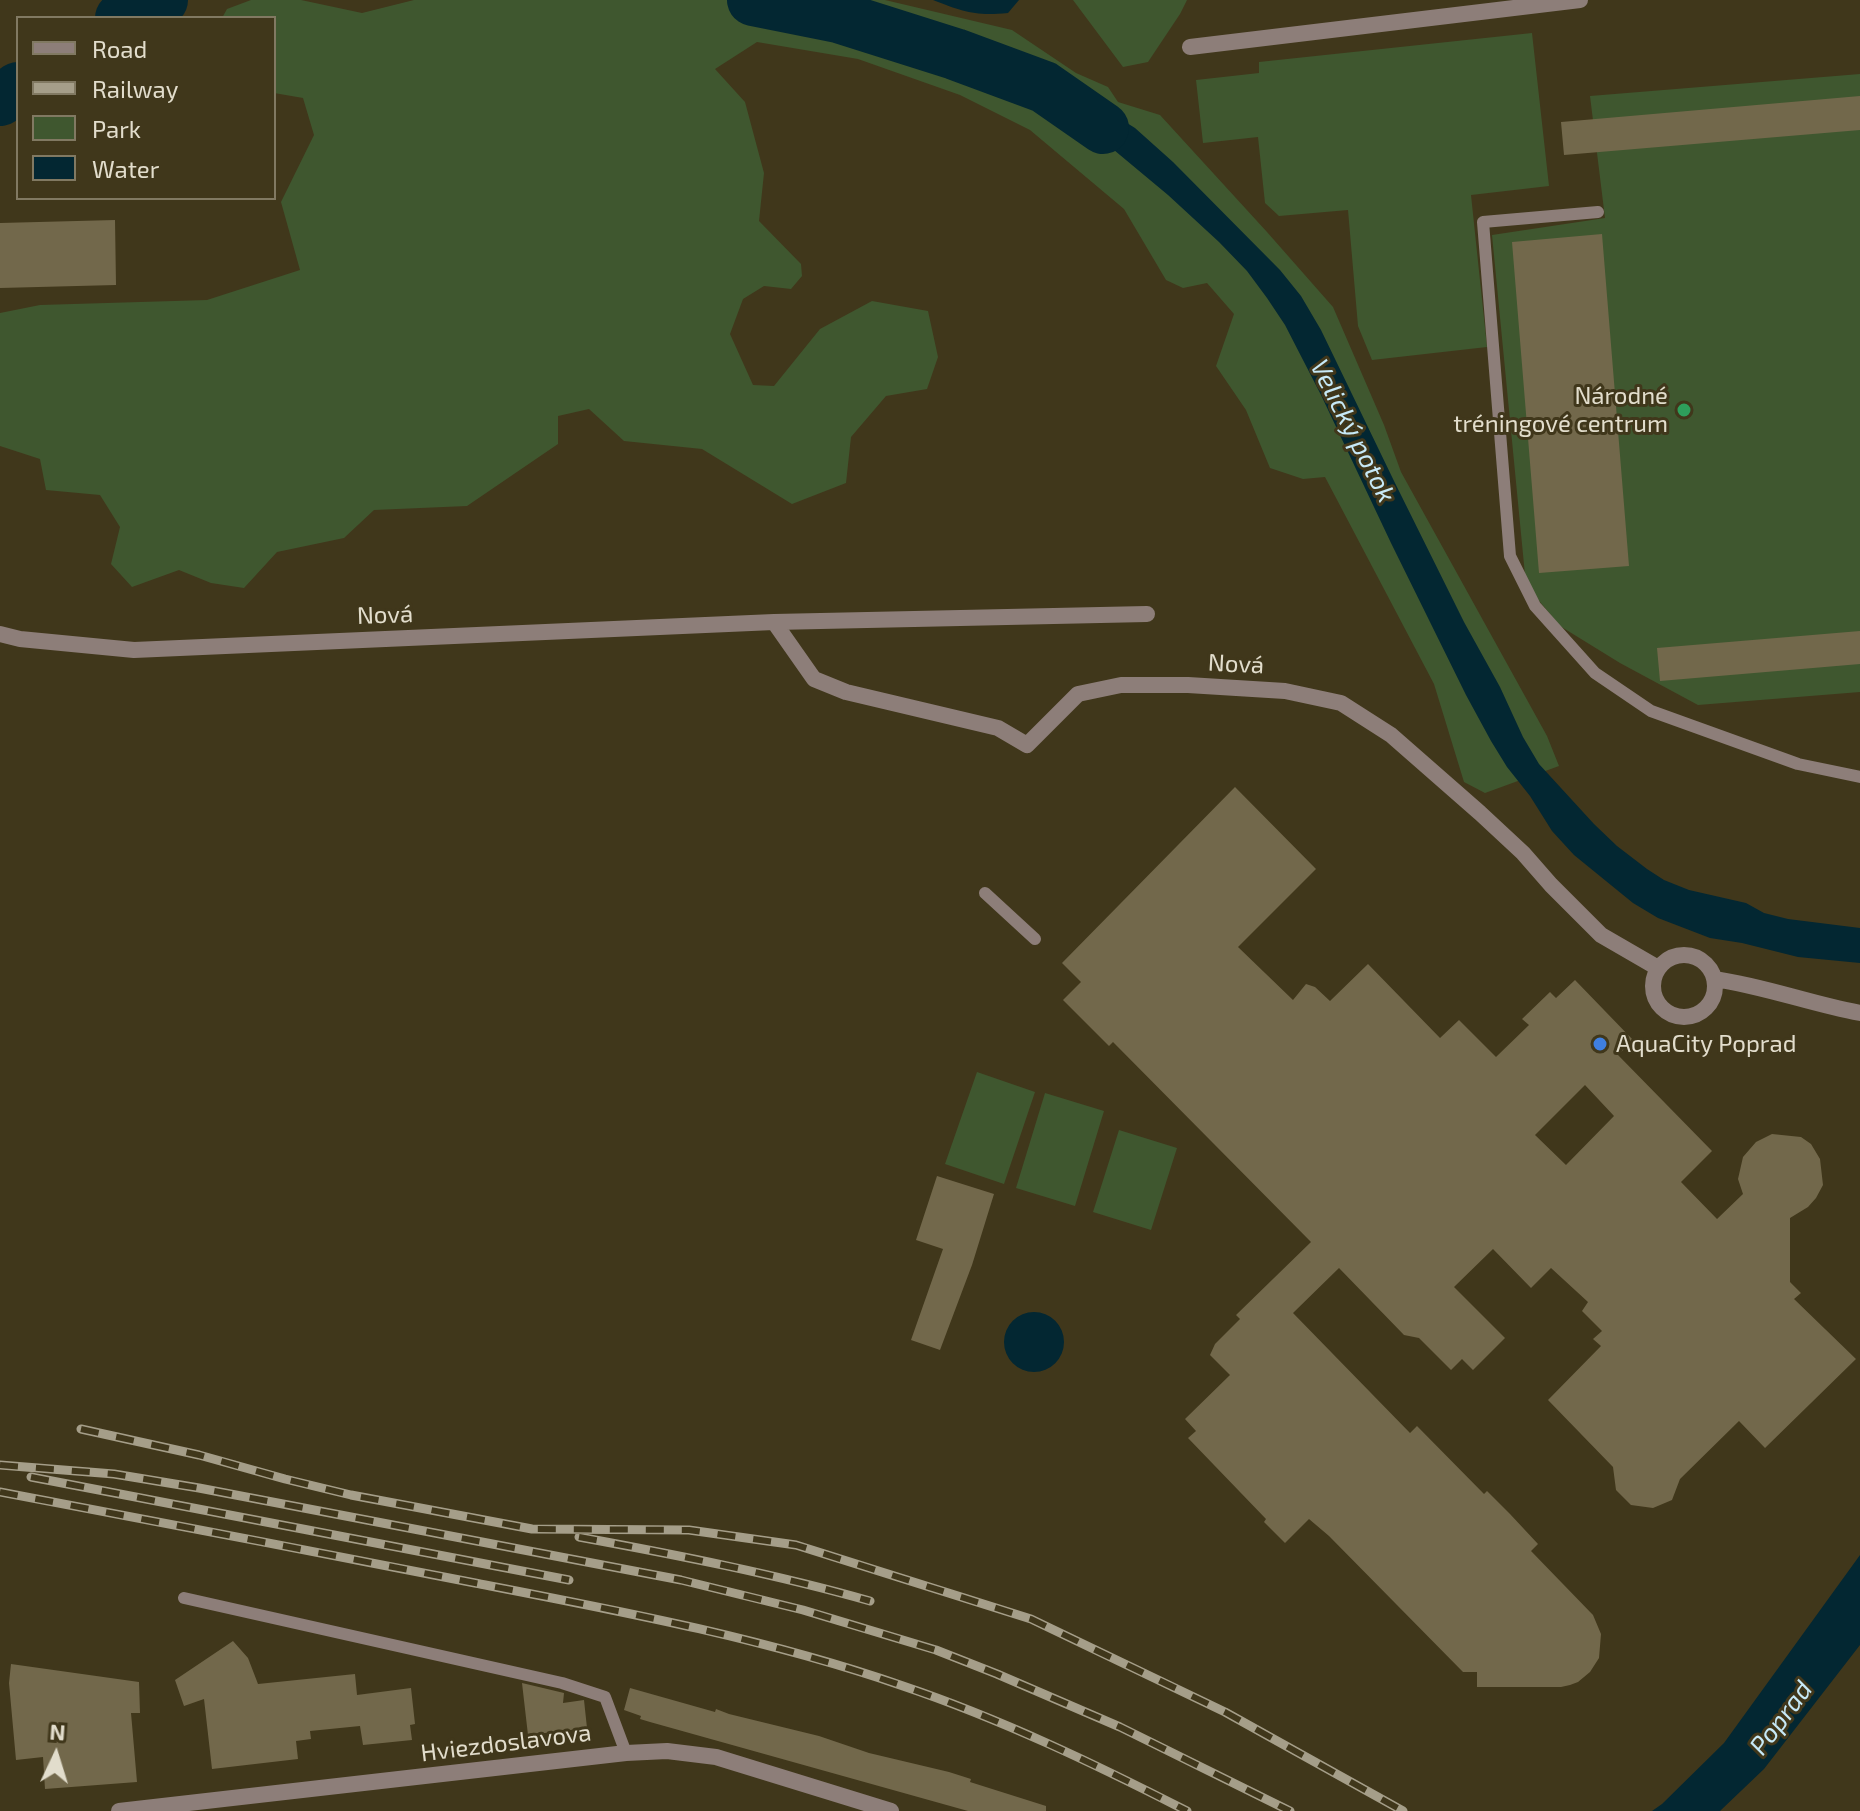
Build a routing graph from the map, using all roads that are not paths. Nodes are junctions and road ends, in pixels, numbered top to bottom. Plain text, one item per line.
1 (1580, 0) edge
2 (1190, 47) dead end
3 (1598, 212) dead end
4 (1147, 614) dead end
5 (774, 622) junction
6 (0, 634) edge
7 (1860, 777) edge
8 (985, 893) dead end
9 (1035, 939) dead end
10 (1658, 968) junction
11 (1714, 979) junction
12 (1860, 1013) edge
13 (184, 1598) dead end
14 (626, 1753) junction
15 (119, 1811) edge
16 (891, 1811) edge

1 - 2 street
3 - 7 lane
4 - 5 street, Nová
5 - 6 street, Nová
5 - 10 street, Nová
8 - 9 lane
10 - 11 street
10 - 11 street
11 - 12 street
13 - 14 lane
14 - 15 street, Hviezdoslavova
14 - 16 street, Hviezdoslavova

